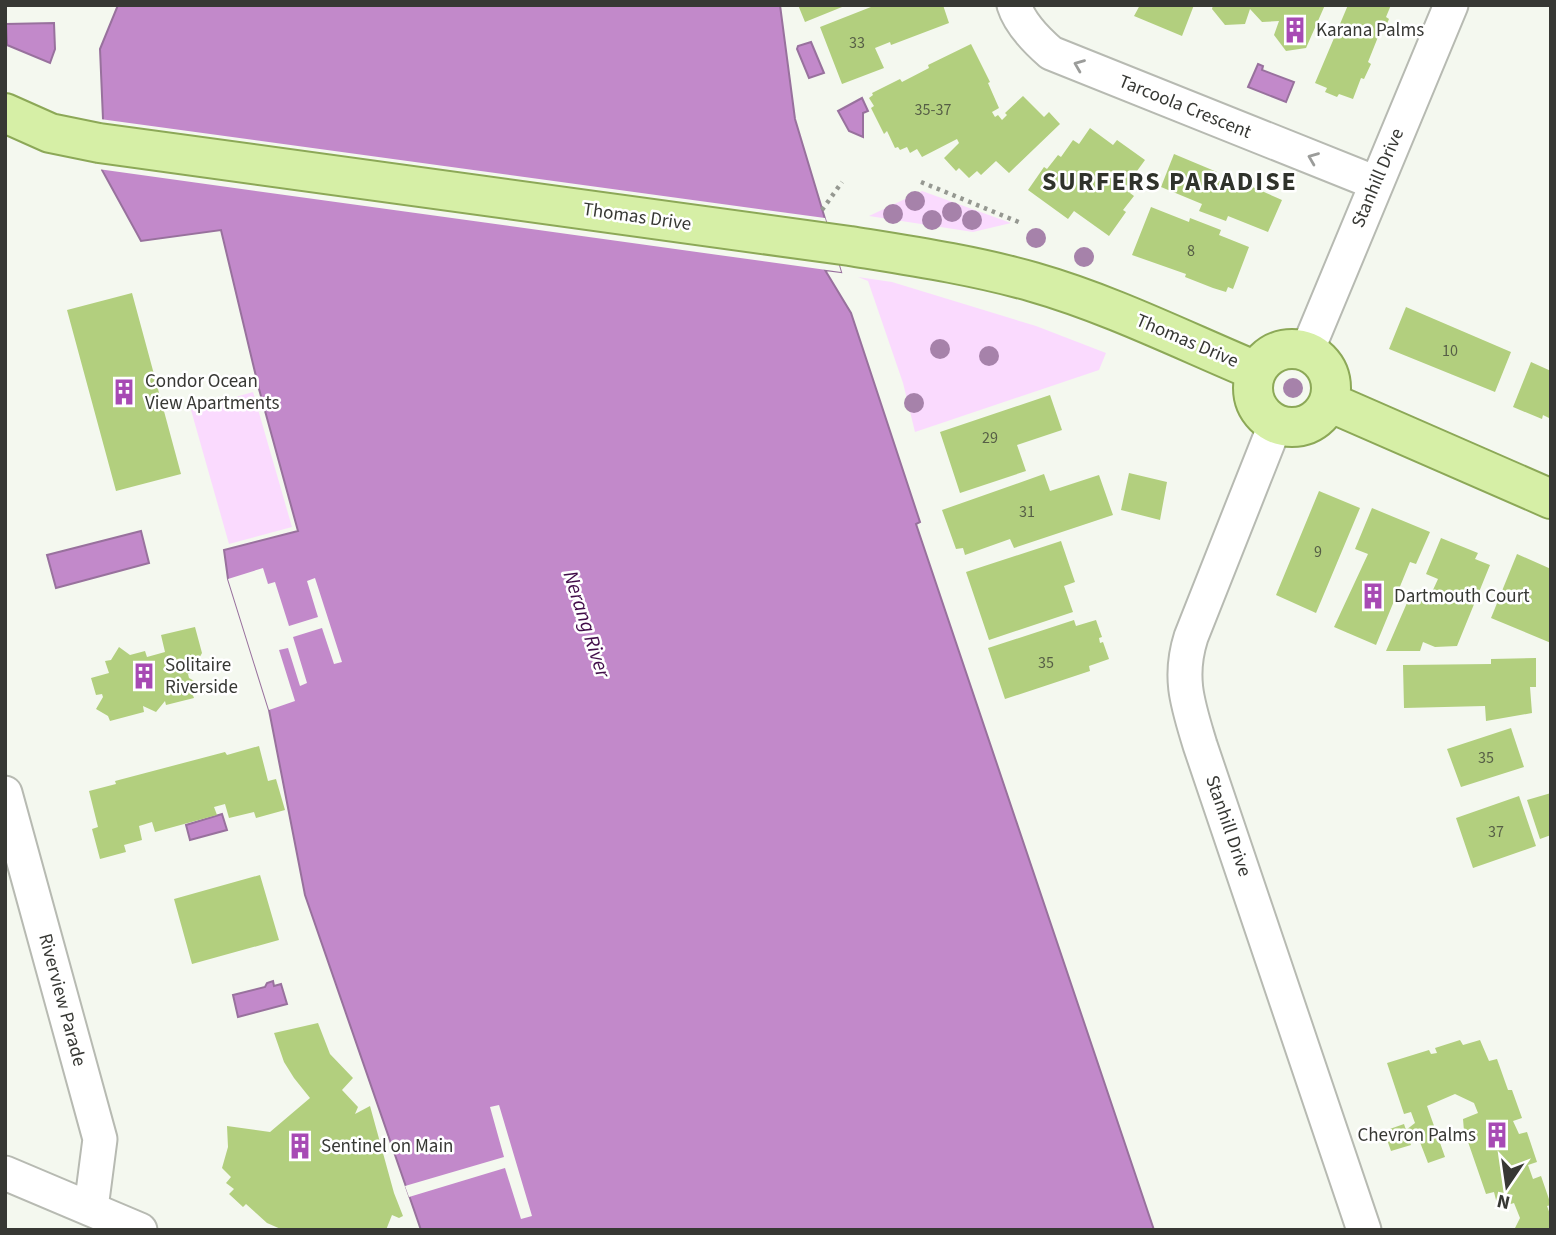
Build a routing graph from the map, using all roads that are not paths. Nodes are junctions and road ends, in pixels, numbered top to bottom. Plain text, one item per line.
1 (1014, 5) edge
2 (1451, 5) edge
3 (5, 113) edge
4 (1376, 183) junction
5 (1307, 351) junction
6 (1256, 371) junction
7 (1329, 402) junction
8 (1275, 425) junction
9 (1551, 499) edge
10 (5, 793) edge
11 (5, 1173) edge
12 (91, 1208) junction
13 (140, 1230) edge
14 (1364, 1230) edge

4 -> 1 street, Tarcoola Crescent
2 - 4 street, Stanhill Drive
3 - 6 main road, Thomas Drive
4 - 5 street, Stanhill Drive
5 - 6 main road, Thomas Drive
5 - 7 main road
6 - 8 main road, Thomas Drive
7 - 8 main road
7 - 9 main road
8 - 14 street, Stanhill Drive
10 - 12 street, Riverview Parade
11 - 12 street
12 - 13 street

